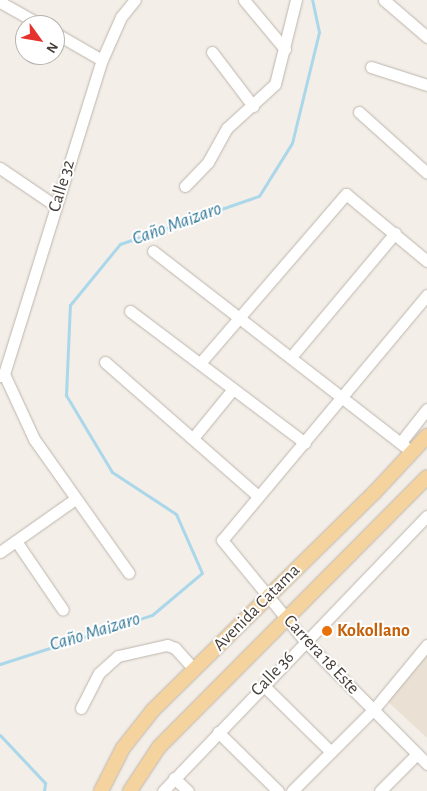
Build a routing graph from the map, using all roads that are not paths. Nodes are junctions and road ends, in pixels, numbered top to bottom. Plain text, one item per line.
1 (135, 0) edge
2 (244, 0) edge
3 (296, 0) edge
4 (384, 0) edge
5 (3, 4) edge
6 (23, 15) edge
7 (427, 37) edge
8 (65, 39) edge
9 (285, 49) junction
10 (212, 52) dead end
11 (102, 60) junction
12 (371, 67) dead end
13 (427, 85) edge
14 (253, 106) junction
15 (359, 112) dead end
16 (2, 173) edge
17 (427, 173) edge
18 (185, 186) dead end
19 (56, 206) junction
20 (395, 233) junction
21 (153, 251) dead end
22 (427, 261) edge
23 (427, 296) edge
24 (130, 311) dead end
25 (241, 318) junction
26 (291, 357) junction
27 (104, 362) dead end
28 (201, 362) junction
29 (2, 375) edge
30 (233, 389) junction
31 (344, 398) junction
32 (427, 409) edge
33 (427, 436) edge
34 (193, 438) junction
35 (401, 442) junction
36 (305, 443) junction
37 (412, 452) junction
38 (427, 477) edge
39 (257, 495) junction
40 (75, 499) junction
41 (427, 516) edge
42 (16, 541) junction
43 (0, 552) edge
44 (129, 573) dead end
45 (268, 596) junction
46 (63, 610) dead end
47 (285, 618) junction
48 (304, 640) junction
49 (427, 645) edge
50 (194, 669) junction
51 (263, 685) junction
52 (81, 708) dead end
53 (374, 709) junction
54 (218, 732) junction
55 (331, 752) junction
56 (417, 754) junction
57 (427, 764) edge
58 (174, 778) junction
59 (101, 791) edge
60 (130, 791) edge
61 (163, 791) edge
62 (188, 791) edge
63 (278, 791) edge
64 (292, 791) edge
65 (380, 791) edge

1 - 11 street, Calle 32
2 - 9 street
3 - 9 street
4 - 7 street
5 - 6 street
8 - 11 street
9 - 14 street
10 - 14 street
11 - 19 street, Calle 32
12 - 13 street
14 - 18 street
15 - 17 street
16 - 19 street
19 - 29 street, Calle 32
20 - 22 street
20 - 25 street
20 - 26 street
21 - 25 street
23 - 31 street
24 - 28 street
25 - 26 street
25 - 28 street
26 - 31 street
27 - 34 street
28 - 30 street
29 - 40 street
30 - 34 street
30 - 36 street
31 - 35 street
31 - 36 street
32 - 35 street
33 - 37 main road, Avenida Catama
34 - 39 street
35 - 37 street
36 - 39 street
37 - 45 main road, Avenida Catama
38 - 47 main road, Avenida Catama
39 - 45 street, Carrera 18 Este
40 - 42 street
40 - 44 street
41 - 48 street, Calle 36
42 - 43 street
42 - 46 street
45 - 47 street, Carrera 18 Este
45 - 50 main road, Avenida Catama
47 - 48 street, Carrera 18 Este
47 - 60 main road, Avenida Catama
48 - 51 street, Calle 36
48 - 53 street, Carrera 18 Este
49 - 53 street
50 - 52 street
50 - 59 main road, Avenida Catama
51 - 54 street, Calle 36
51 - 55 street
53 - 55 street
53 - 56 street, Carrera 18 Este
54 - 58 street, Calle 36
54 - 63 street
55 - 64 street
56 - 57 street, Carrera 18 Este
56 - 65 street
58 - 61 street, Calle 36
58 - 62 street

